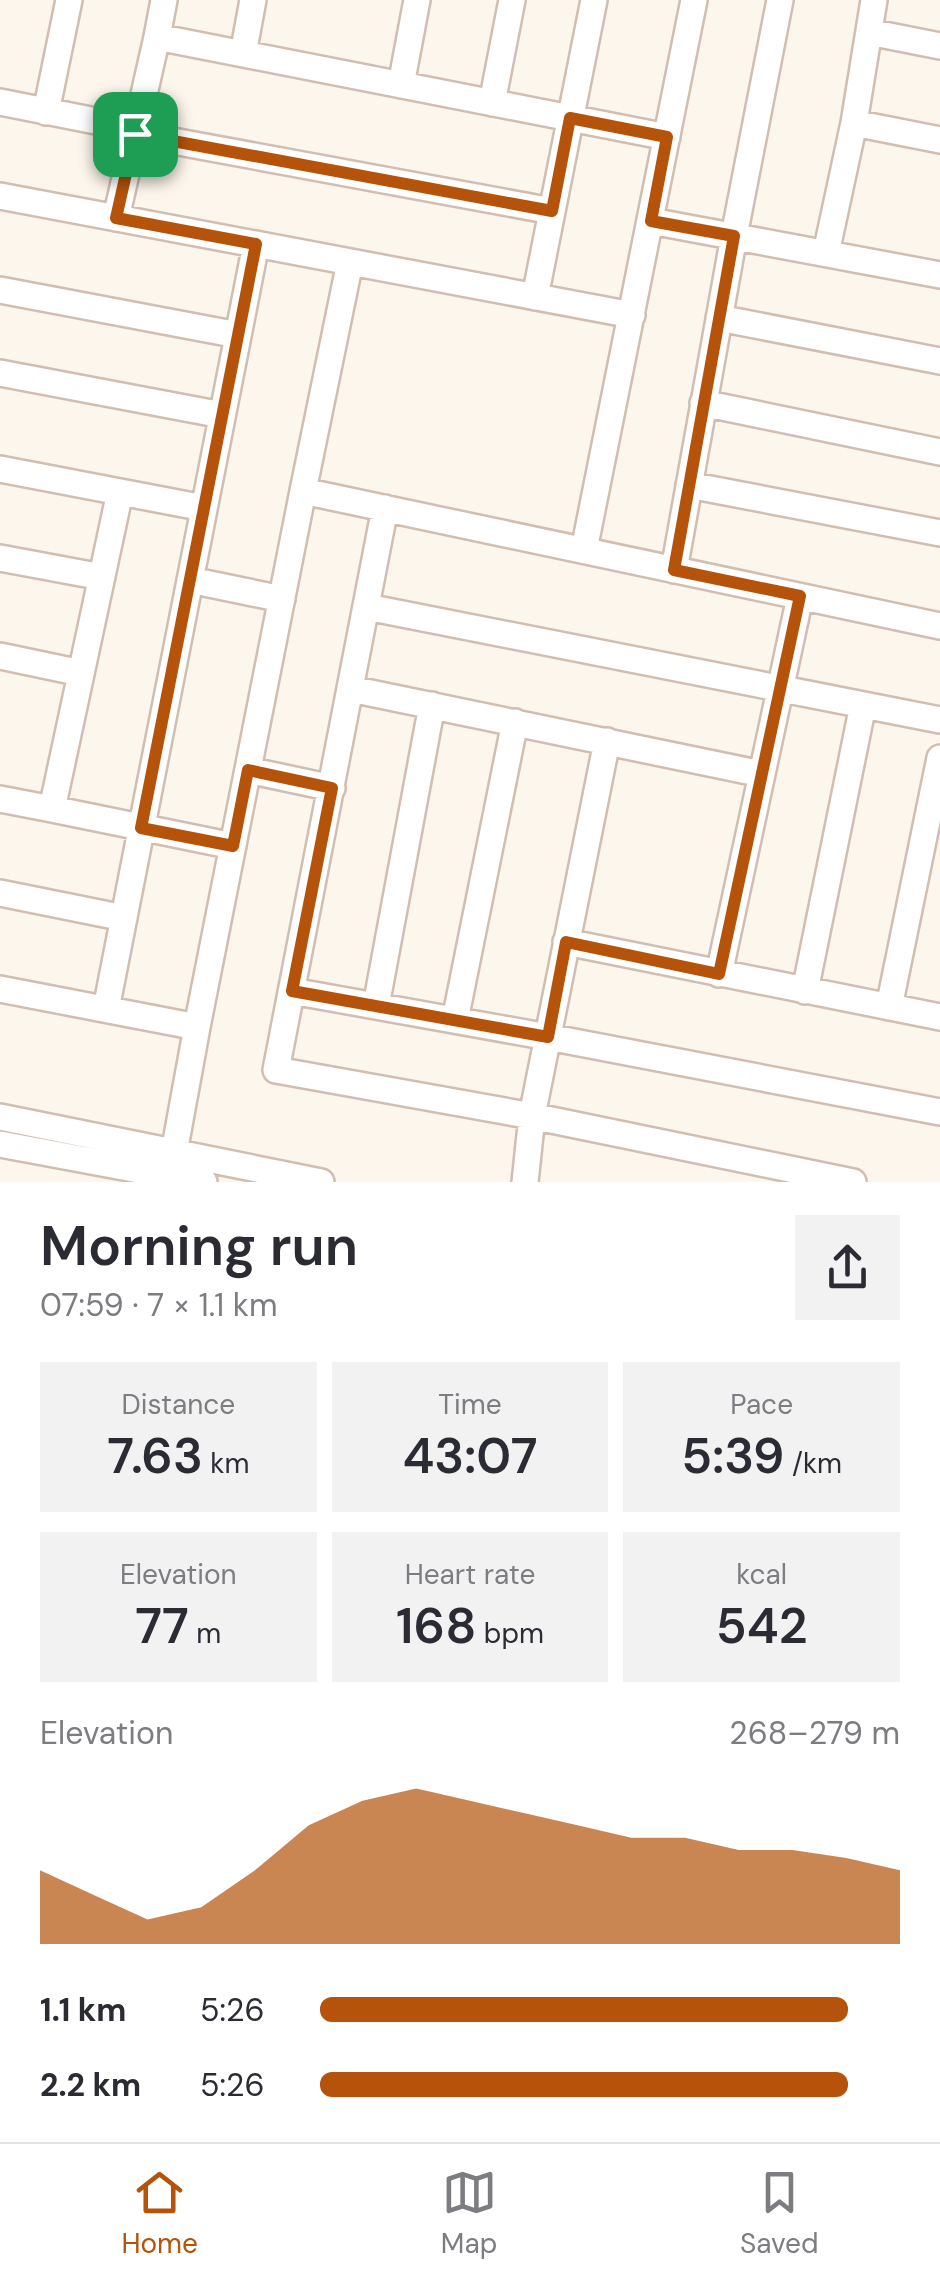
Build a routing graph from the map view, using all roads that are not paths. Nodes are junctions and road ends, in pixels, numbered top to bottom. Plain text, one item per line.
1 (69, 0) edge
2 (164, 0) edge
3 (253, 0) edge
4 (418, 0) edge
5 (512, 0) edge
6 (594, 0) edge
7 (694, 0) edge
8 (780, 0) edge
9 (874, 0) edge
10 (869, 32) junction
11 (158, 37) junction
12 (940, 46) edge
13 (243, 54) junction
14 (400, 85) junction
15 (0, 102) edge
16 (492, 103) junction
17 (46, 112) junction
18 (570, 118) junction
19 (854, 124) junction
20 (136, 131) junction
21 (667, 137) junction
22 (940, 140) edge
23 (0, 196) edge
24 (552, 211) junction
25 (116, 218) junction
26 (651, 221) junction
27 (734, 236) junction
28 (256, 244) junction
29 (826, 254) junction
30 (350, 262) junction
31 (940, 275) edge
32 (0, 290) edge
33 (536, 297) junction
34 (632, 315) junction
35 (719, 318) junction
36 (238, 335) junction
37 (940, 361) edge
38 (0, 374) edge
39 (704, 403) junction
40 (222, 414) junction
41 (940, 452) edge
42 (0, 469) edge
43 (689, 485) junction
44 (303, 490) junction
45 (120, 492) junction
46 (204, 508) junction
47 (386, 508) junction
48 (940, 533) edge
49 (584, 550) junction
50 (0, 558) edge
51 (674, 570) junction
52 (102, 577) junction
53 (190, 580) junction
54 (800, 596) junction
55 (282, 598) junction
56 (367, 607) junction
57 (940, 624) edge
58 (0, 656) edge
59 (81, 672) junction
60 (780, 688) junction
61 (351, 689) junction
62 (863, 705) junction
63 (432, 706) junction
64 (940, 720) edge
65 (514, 722) junction
66 (607, 742) junction
67 (940, 758) edge
68 (248, 770) junction
69 (762, 774) junction
70 (332, 788) junction
71 (0, 798) edge
72 (52, 809) junction
73 (141, 828) junction
74 (233, 846) junction
75 (0, 893) edge
76 (124, 918) junction
77 (566, 942) junction
78 (719, 974) junction
79 (0, 989) edge
80 (805, 990) junction
81 (292, 991) junction
82 (376, 1006) junction
83 (890, 1007) junction
84 (106, 1009) junction
85 (940, 1017) edge
86 (456, 1020) junction
87 (196, 1027) junction
88 (548, 1037) junction
89 (940, 1112) edge
90 (532, 1116) junction
91 (0, 1117) edge
92 (0, 1144) edge
93 (171, 1164) junction
94 (72, 1170) edge
95 (204, 1182) edge
96 (320, 1182) edge
97 (524, 1182) edge
98 (854, 1182) edge

1 - 17 street
2 - 11 street
3 - 13 street
4 - 14 street
5 - 16 street
6 - 18 street
7 - 21 street
8 - 27 street
9 - 10 street
10 - 12 street
10 - 19 street
11 - 13 street
11 - 20 street
13 - 14 street
14 - 16 street
15 - 17 street
16 - 18 street
17 - 20 street
18 - 21 street
18 - 24 street
19 - 22 street
19 - 29 street
20 - 24 street
20 - 25 street
21 - 26 street
23 - 25 street
24 - 33 street
25 - 28 street
26 - 27 street
26 - 34 street
27 - 29 street
27 - 35 street
28 - 30 street
28 - 36 street
29 - 31 street
30 - 33 street
30 - 44 street
32 - 36 street
33 - 34 street
34 - 49 street
35 - 37 street
35 - 39 street
36 - 40 street
38 - 40 street
39 - 41 street
39 - 43 street
40 - 46 street
42 - 45 street
43 - 48 street
43 - 51 street
44 - 47 street
44 - 55 street
45 - 46 street
45 - 52 street
46 - 53 street
47 - 49 street
47 - 56 street
49 - 51 street
50 - 52 street
51 - 54 street
52 - 59 street
53 - 55 street
53 - 73 street
54 - 57 street
54 - 60 street
55 - 68 street
56 - 60 street
56 - 61 street
58 - 59 street
59 - 72 street
60 - 62 street
60 - 69 street
61 - 63 street
61 - 70 street
62 - 64 street
62 - 80 street
63 - 65 street
63 - 82 street
65 - 66 street
65 - 86 street
66 - 69 street
66 - 77 street
67 - 83 street
68 - 70 street
68 - 74 street
69 - 78 street
70 - 81 street
71 - 72 street
72 - 73 street
73 - 74 street
73 - 76 street
74 - 87 street
75 - 76 street
76 - 84 street
77 - 78 street
77 - 88 street
78 - 80 street
79 - 84 street
80 - 83 street
81 - 82 street
81 - 90 street
82 - 86 street
83 - 85 street
84 - 87 street
86 - 88 street
87 - 93 street
88 - 89 street
88 - 90 street
90 - 97 street
90 - 98 street
91 - 93 street
92 - 94 street
93 - 94 street
93 - 95 street
93 - 96 street

